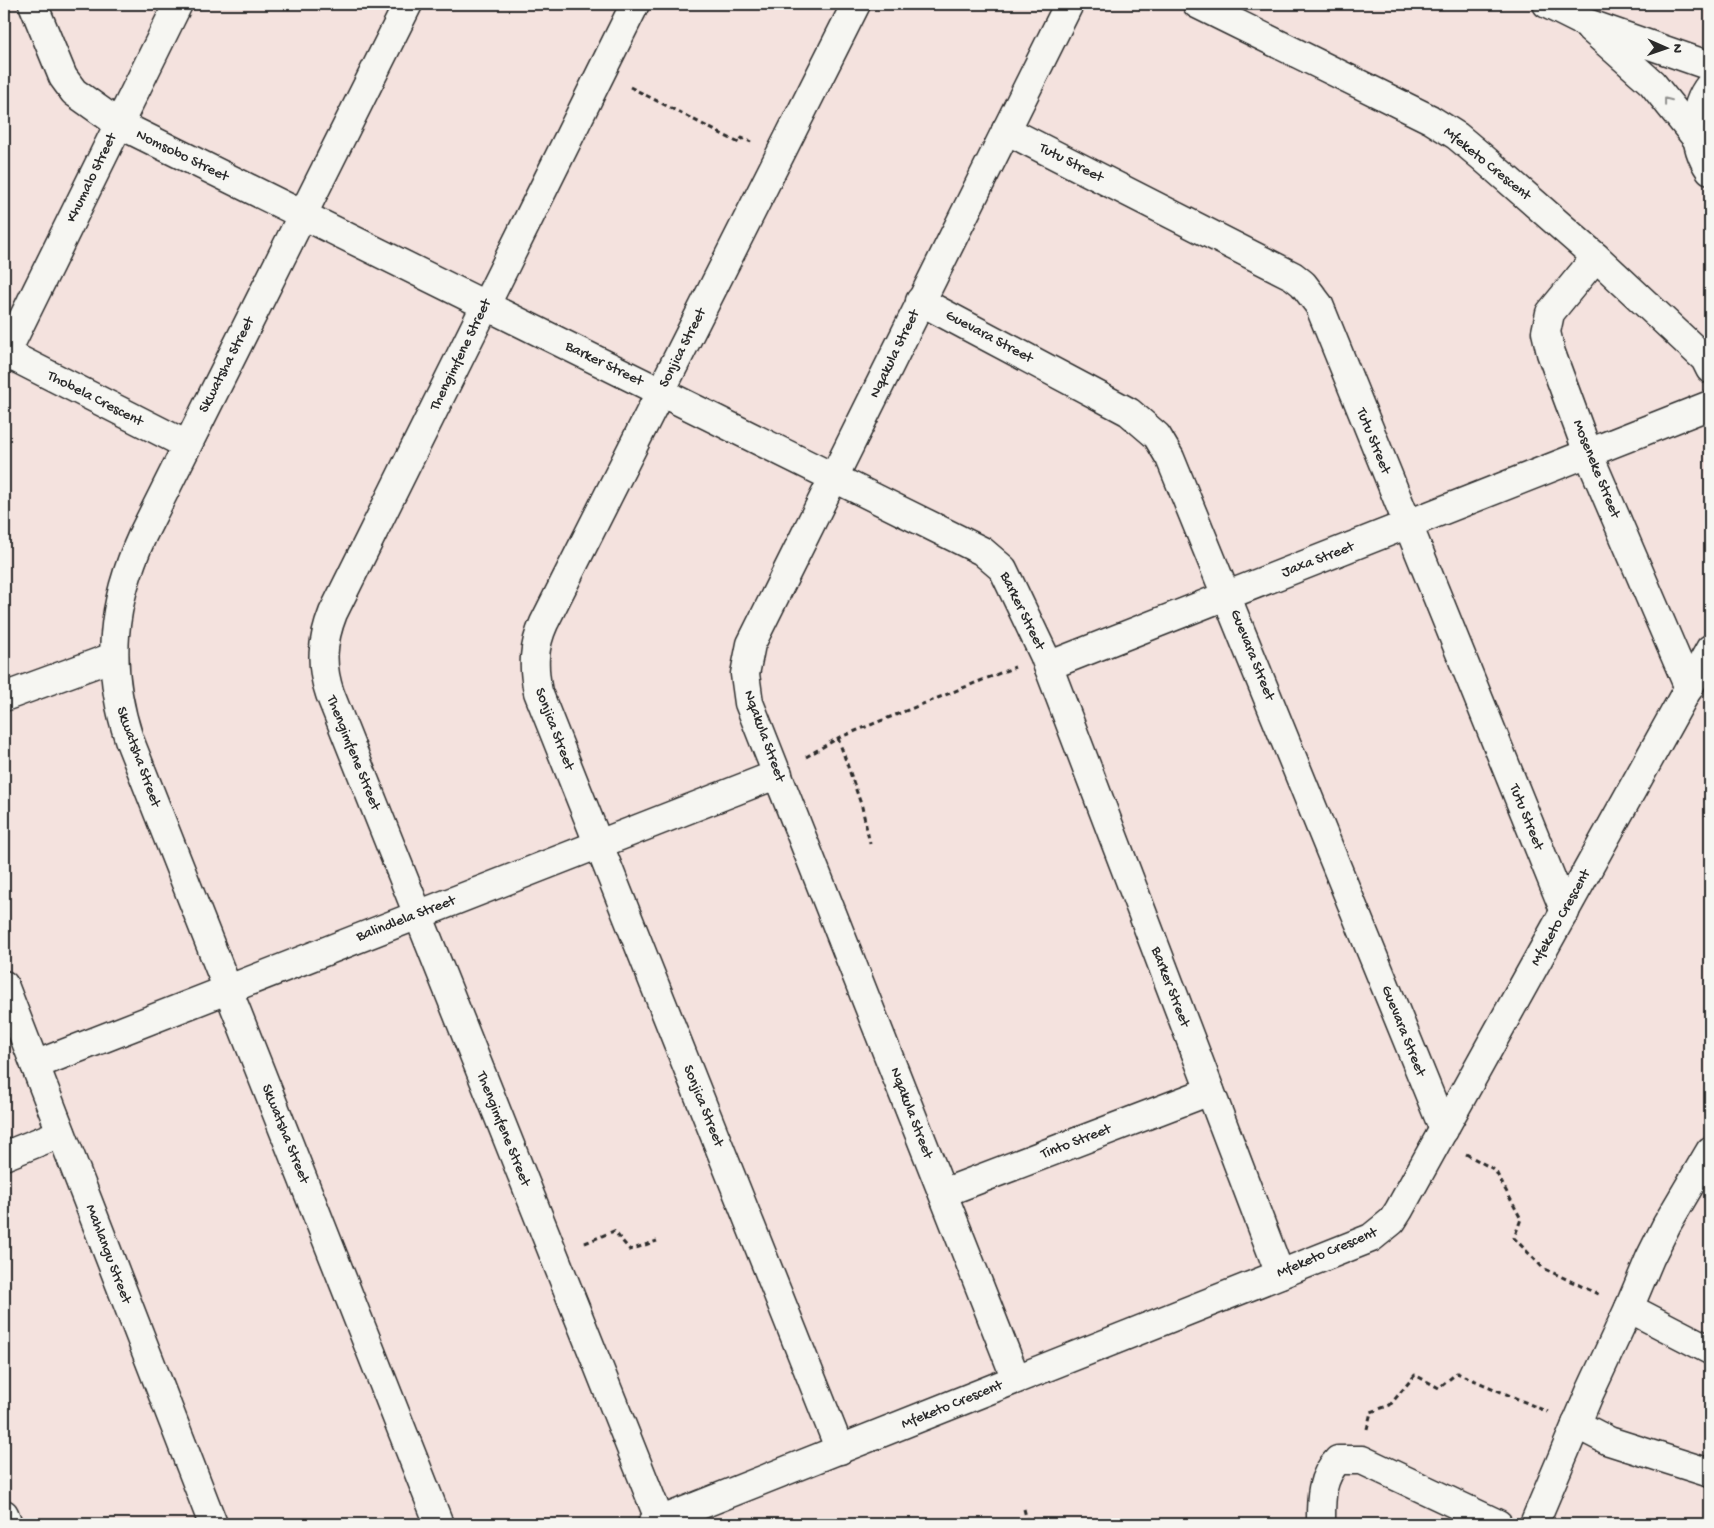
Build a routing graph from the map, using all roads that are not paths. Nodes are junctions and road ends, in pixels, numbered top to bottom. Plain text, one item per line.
1 (33, 4) edge
2 (178, 4) edge
3 (408, 4) edge
4 (635, 4) edge
5 (856, 4) edge
6 (1069, 4) edge
7 (1197, 4) edge
8 (1547, 4) edge
9 (1581, 21) junction
10 (1710, 66) edge
11 (1710, 85) edge
12 (119, 124) junction
13 (1006, 130) junction
14 (1697, 139) junction
15 (1710, 170) edge
16 (302, 215) junction
17 (1596, 256) junction
18 (920, 300) junction
19 (486, 306) junction
20 (5, 353) edge
21 (1710, 369) edge
22 (661, 392) junction
23 (1710, 405) edge
24 (187, 446) junction
25 (1588, 453) junction
26 (835, 478) junction
27 (1406, 525) junction
28 (1228, 595) junction
29 (1710, 649) edge
30 (114, 657) junction
31 (1046, 661) junction
32 (1689, 688) junction
33 (4, 697) edge
34 (778, 774) junction
35 (600, 844) junction
36 (1564, 912) junction
37 (418, 915) junction
38 (4, 985) edge
39 (228, 989) junction
40 (35, 1065) junction
41 (1210, 1091) junction
42 (61, 1133) junction
43 (1442, 1134) junction
44 (1710, 1151) edge
45 (4, 1156) edge
46 (943, 1193) junction
47 (1280, 1274) junction
48 (1629, 1308) junction
49 (1710, 1350) edge
50 (1016, 1379) junction
51 (1576, 1424) junction
52 (840, 1450) junction
53 (1710, 1473) edge
54 (4, 1514) edge
55 (656, 1523) edge
56 (8, 1524) edge
57 (213, 1524) edge
58 (439, 1524) edge
59 (1321, 1524) edge
60 (1498, 1524) edge
61 (1534, 1524) edge

1 - 12 street, Nomsobo Street
2 - 12 street, Khumalo Street
3 - 16 street, Skwatsha Street
4 - 19 street, Thengimfene Street
5 - 22 street, Sonjica Street
6 - 13 street, Nqakula Street
7 - 17 street, Mfeketo Crescent
8 - 9 street
9 - 10 street
14 -> 9 street
11 - 14 street
12 - 16 street, Nomsobo Street
12 - 20 street, Khumalo Street
13 - 18 street, Nqakula Street
13 - 27 street, Tutu Street
14 - 15 street
16 - 19 street, Barker Street
16 - 24 street, Skwatsha Street
17 - 21 street, Mfeketo Crescent
17 - 25 street, Moseneke Street
18 - 26 street, Nqakula Street
18 - 28 street, Guevara Street
19 - 22 street, Barker Street
19 - 37 street, Thengimfene Street
20 - 24 street, Thobela Crescent
22 - 26 street, Barker Street
22 - 35 street, Sonjica Street
23 - 25 street, Jaxa Street
24 - 30 street, Skwatsha Street
25 - 27 street, Jaxa Street
25 - 32 street, Moseneke Street
26 - 31 street, Barker Street
26 - 34 street, Nqakula Street
27 - 28 street, Jaxa Street
27 - 36 street, Tutu Street
28 - 31 street, Jaxa Street
28 - 43 street, Guevara Street
29 - 32 street, Mfeketo Crescent
30 - 33 street
30 - 39 street, Skwatsha Street
31 - 41 street, Barker Street
32 - 36 street, Mfeketo Crescent
34 - 35 street, Balindlela Street
34 - 46 street, Nqakula Street
35 - 37 street, Balindlela Street
35 - 52 street, Sonjica Street
36 - 43 street, Mfeketo Crescent
37 - 39 street, Balindlela Street
37 - 55 street, Thengimfene Street
38 - 40 street, Mahlangu Street
39 - 40 street, Balindlela Street
39 - 58 street, Skwatsha Street
40 - 42 street, Mahlangu Street
41 - 46 street, Tinto Street
41 - 47 street, Barker Street
42 - 45 street
42 - 57 street, Mahlangu Street
43 - 47 street, Mfeketo Crescent
44 - 48 street
46 - 50 street, Nqakula Street
47 - 50 street, Mfeketo Crescent
48 - 49 street
48 - 51 street
50 - 52 street, Mfeketo Crescent
51 - 53 street
51 - 61 street
52 - 55 street, Mfeketo Crescent
54 - 56 street
59 - 60 street

